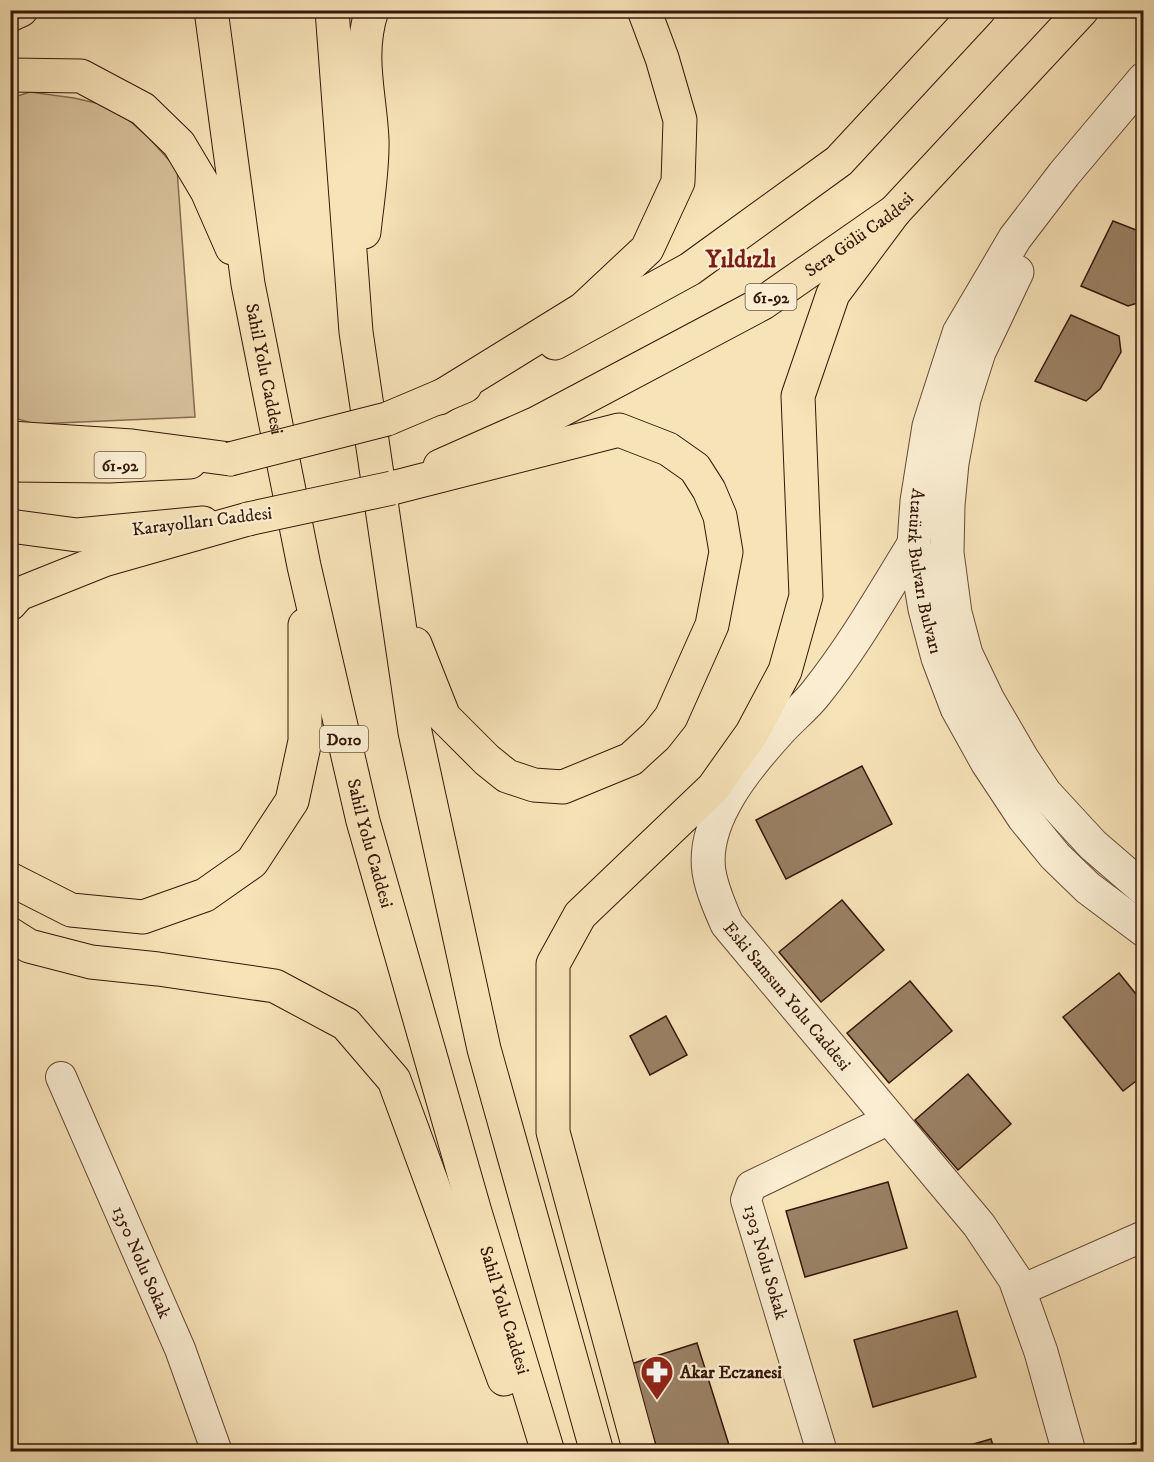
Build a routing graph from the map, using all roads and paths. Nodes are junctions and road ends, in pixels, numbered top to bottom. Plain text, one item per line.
1 (21, 10) edge
2 (211, 10) edge
3 (332, 10) edge
4 (372, 10) edge
5 (644, 10) edge
6 (979, 10) edge
7 (1082, 10) edge
8 (10, 15) edge
9 (10, 75) edge
10 (1143, 78) edge
11 (1064, 174) junction
12 (895, 211) junction
13 (248, 284) junction
14 (356, 332) junction
15 (439, 398) junction
16 (10, 438) edge
17 (230, 459) junction
18 (10, 465) edge
19 (392, 488) junction
20 (248, 519) junction
21 (10, 526) edge
22 (914, 543) junction
23 (304, 566) junction
24 (395, 592) junction
25 (10, 603) edge
26 (10, 879) edge
27 (1143, 889) edge
28 (1143, 930) edge
29 (10, 934) edge
30 (61, 1077) dead end
31 (890, 1119) junction
32 (1143, 1236) edge
33 (1019, 1291) junction
34 (217, 1452) edge
35 (531, 1452) edge
36 (548, 1452) edge
37 (597, 1452) edge
38 (640, 1452) edge
39 (822, 1452) edge
40 (1069, 1452) edge

1 - 8 main road
2 - 13 main road, Sahil Yolu Caddesi / D010
3 - 14 main road
4 - 14 main road
5 - 15 main road
6 - 15 main road, 61-92
7 - 12 main road, Sera Gölü Caddesi / 61-92
9 - 13 main road
10 - 11 street, Atatürk Bulvarı Bulvarı
11 - 22 street, Atatürk Bulvarı Bulvarı
11 - 27 street, Atatürk Bulvarı Bulvarı
12 - 19 main road, Sera Gölü Caddesi / 61-92
12 - 38 main road
13 - 23 main road, Sahil Yolu Caddesi / D010
14 - 24 main road
15 - 17 main road, 61-92, bridge
16 - 17 main road
17 - 18 main road, 61-92
19 - 20 main road, Karayolları Caddesi / 61-92, bridge
19 - 24 main road
20 - 21 main road, Karayolları Caddesi / 61-92
20 - 25 main road
22 - 28 street, Atatürk Bulvarı Bulvarı
22 - 31 street, Eski Samsun Yolu Caddesi
23 - 26 main road
23 - 36 main road, Sahil Yolu Caddesi / D010
24 - 37 main road
29 - 35 main road
30 - 34 street, 1350 Nolu Sokak
31 - 33 street, Eski Samsun Yolu Caddesi
31 - 39 street, 1303 Nolu Sokak
32 - 33 street
33 - 40 street, Eski Samsun Yolu Caddesi

